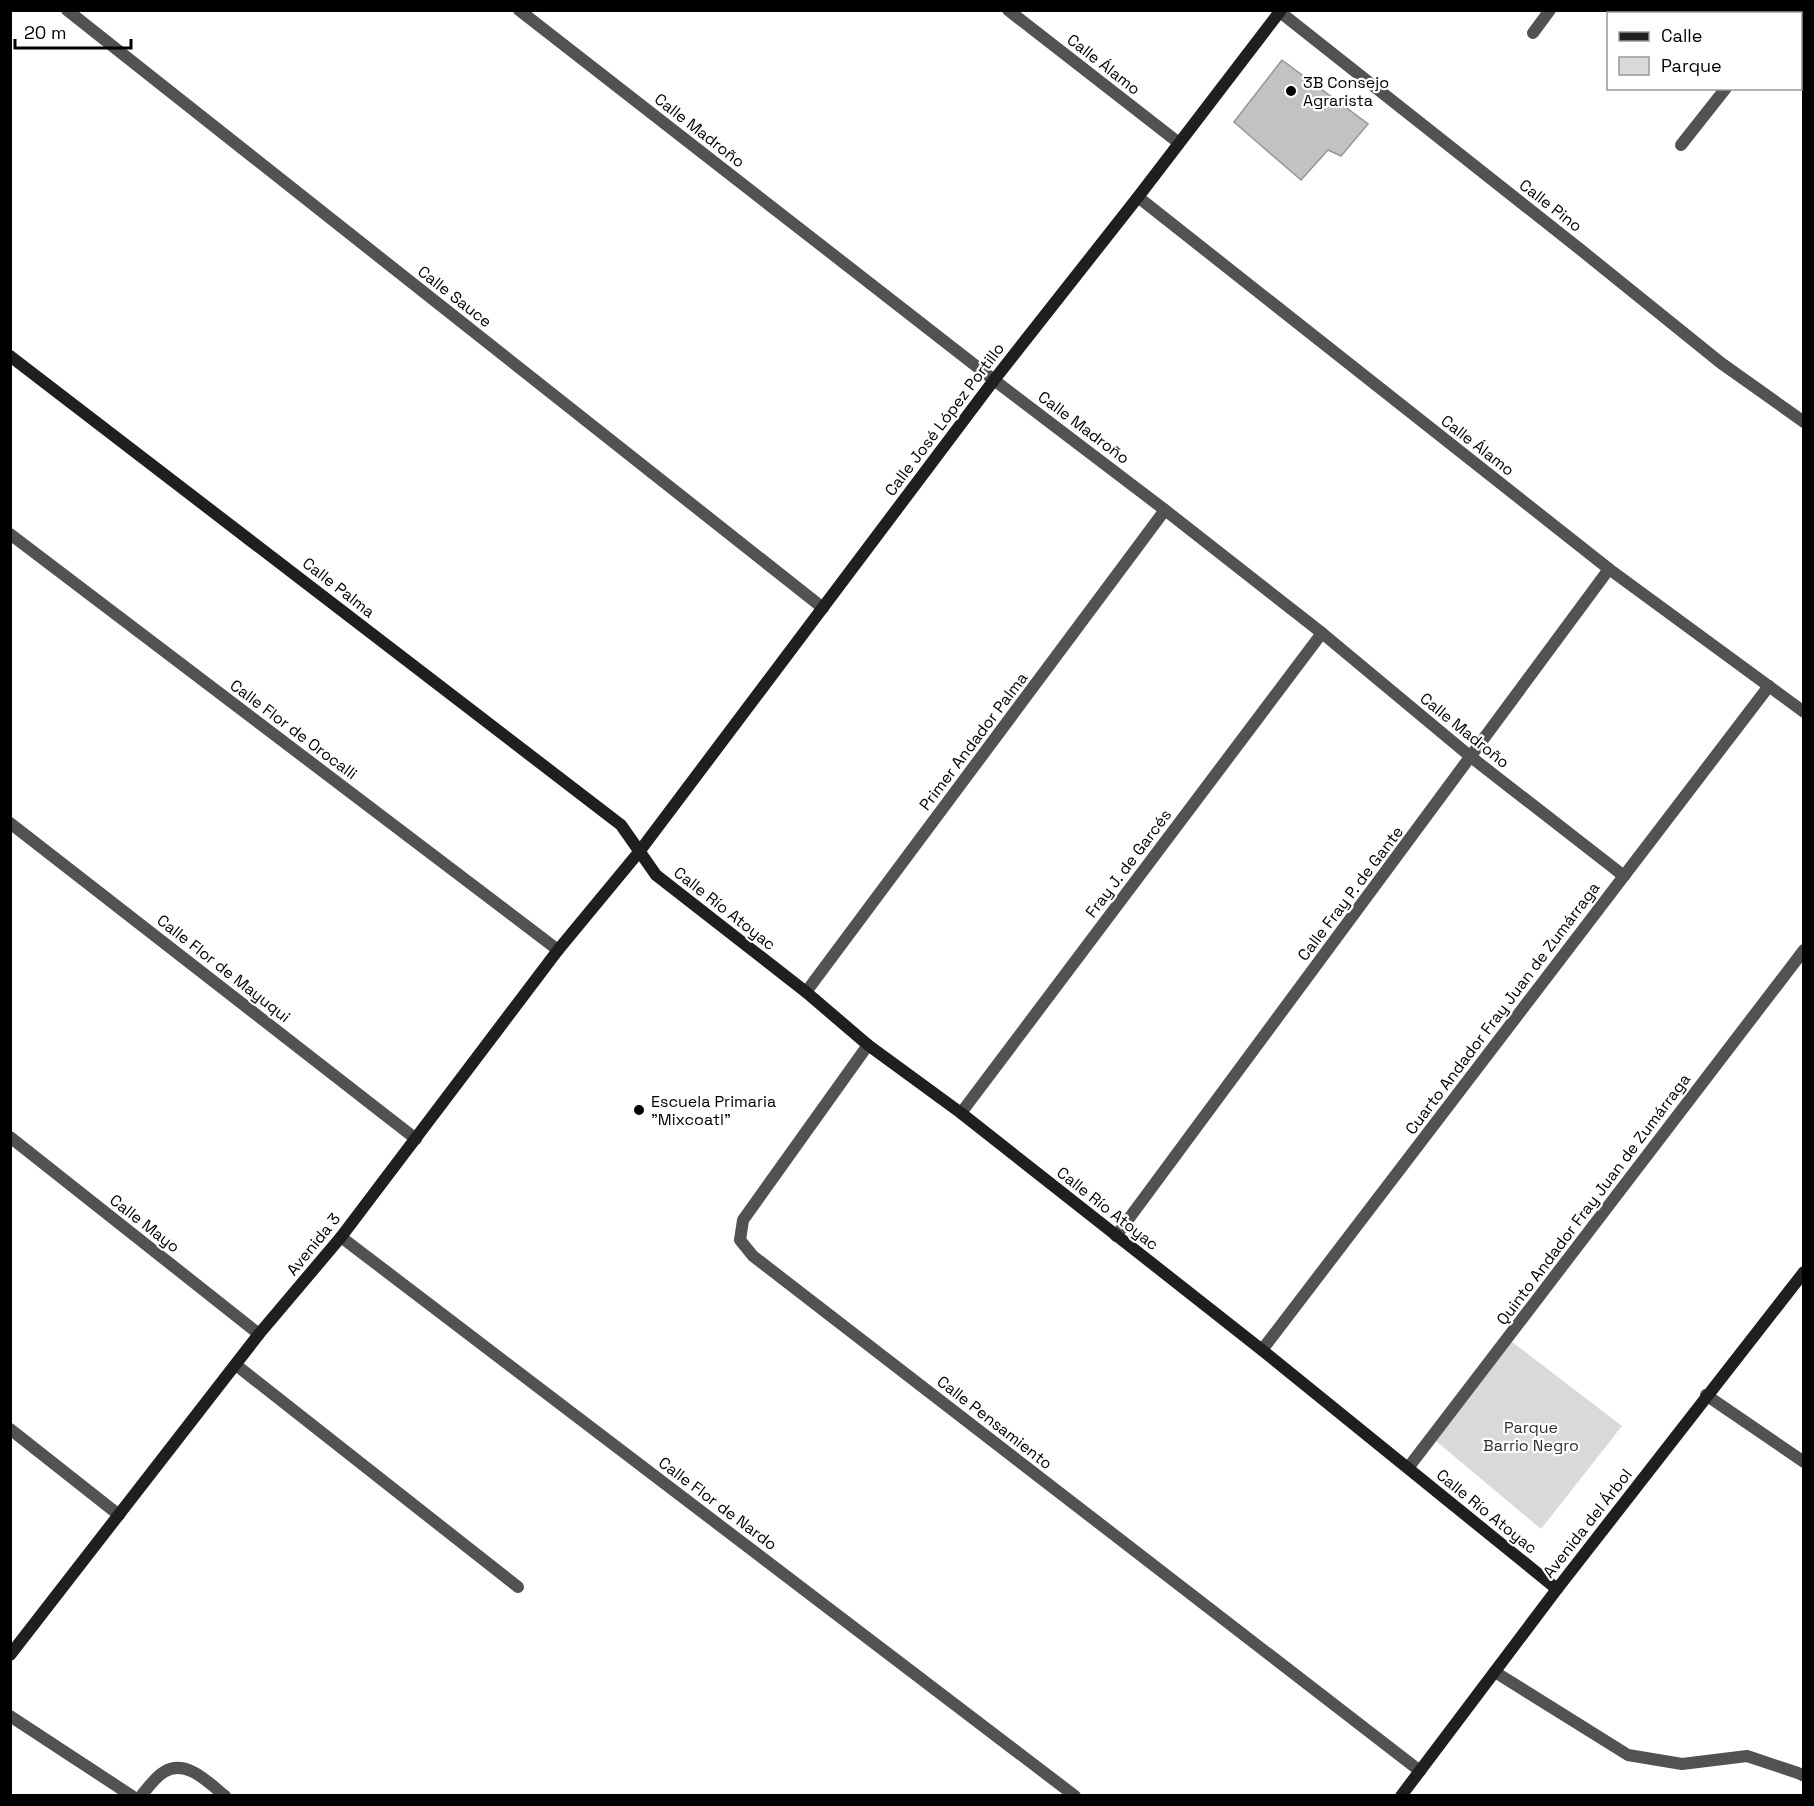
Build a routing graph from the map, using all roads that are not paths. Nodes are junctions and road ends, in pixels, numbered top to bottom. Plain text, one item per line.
1 (67, 10) edge
2 (519, 10) edge
3 (1008, 10) edge
4 (1550, 10) edge
5 (1281, 11) edge
6 (1533, 33) dead end
7 (1724, 90) edge
8 (1179, 143) junction
9 (1681, 145) dead end
10 (1138, 197) junction
11 (10, 356) edge
12 (994, 380) junction
13 (1803, 422) edge
14 (1165, 510) junction
15 (10, 534) edge
16 (1609, 569) junction
17 (823, 608) junction
18 (1322, 633) junction
19 (1770, 686) junction
20 (1803, 712) edge
21 (1471, 757) junction
22 (10, 823) edge
23 (639, 852) junction
24 (1624, 876) junction
25 (558, 950) junction
26 (1803, 950) edge
27 (806, 992) junction
28 (868, 1045) junction
29 (961, 1113) junction
30 (10, 1137) edge
31 (416, 1139) junction
32 (1116, 1236) junction
33 (341, 1237) junction
34 (1803, 1272) edge
35 (259, 1334) junction
36 (1262, 1350) junction
37 (236, 1365) junction
38 (1706, 1395) junction
39 (10, 1429) edge
40 (1803, 1462) edge
41 (1408, 1468) junction
42 (119, 1515) junction
43 (518, 1587) dead end
44 (1557, 1589) junction
45 (10, 1655) edge
46 (1495, 1672) junction
47 (10, 1716) edge
48 (1420, 1771) junction
49 (1803, 1776) edge
50 (132, 1796) edge
51 (141, 1796) edge
52 (225, 1796) edge
53 (1075, 1796) edge
54 (1401, 1796) edge

1 - 17 street, Calle Sauce
2 - 12 street, Calle Madroño
3 - 8 street, Calle Álamo
4 - 6 street
5 - 8 street, Calle José López Portillo
5 - 13 street, Calle Pino
7 - 9 street
8 - 10 street, Calle José López Portillo
10 - 12 street, Calle José López Portillo
10 - 16 street, Calle Álamo
11 - 23 street, Calle Palma
12 - 14 street, Calle Madroño
12 - 17 street, Calle José López Portillo
14 - 18 street, Calle Madroño
14 - 27 street, Primer Andador Palma
15 - 25 street, Calle Flor de Orocalli
16 - 19 street, Calle Álamo
16 - 21 street, Calle Fray P. de Gante
17 - 23 street, Calle José López Portillo
18 - 21 street, Calle Madroño
18 - 29 street, Fray J. de Garcés
19 - 20 street, Calle Álamo
19 - 24 street, Cuarto Andador Fray Juan de Zumárraga
21 - 24 street, Calle Madroño
21 - 32 street, Calle Fray P. de Gante
22 - 31 street, Calle Flor de Mayuqui
23 - 25 street, Avenida 3
23 - 27 street, Calle Río Atoyac
24 - 36 street, Cuarto Andador Fray Juan de Zumárraga
25 - 31 street, Avenida 3
26 - 41 street, Quinto Andador Fray Juan de Zumárraga
27 - 28 street, Calle Río Atoyac
28 - 29 street, Calle Río Atoyac
28 - 48 street, Calle Pensamiento
29 - 32 street, Calle Río Atoyac
30 - 35 street, Calle Mayo
31 - 33 street, Avenida 3
32 - 36 street, Calle Río Atoyac
33 - 35 street, Avenida 3
33 - 53 street, Calle Flor de Nardo
34 - 38 street, Avenida del Árbol
35 - 37 street, Avenida 3
36 - 41 street, Calle Río Atoyac
37 - 42 street, Avenida 3
37 - 43 street
38 - 40 street
38 - 44 street, Avenida del Árbol
39 - 42 street
41 - 44 street, Calle Río Atoyac
42 - 45 street, Avenida 3
44 - 46 street, Avenida del Árbol
46 - 48 street, Avenida del Árbol
46 - 49 street
47 - 50 street
48 - 54 street, Avenida del Árbol
51 - 52 street

